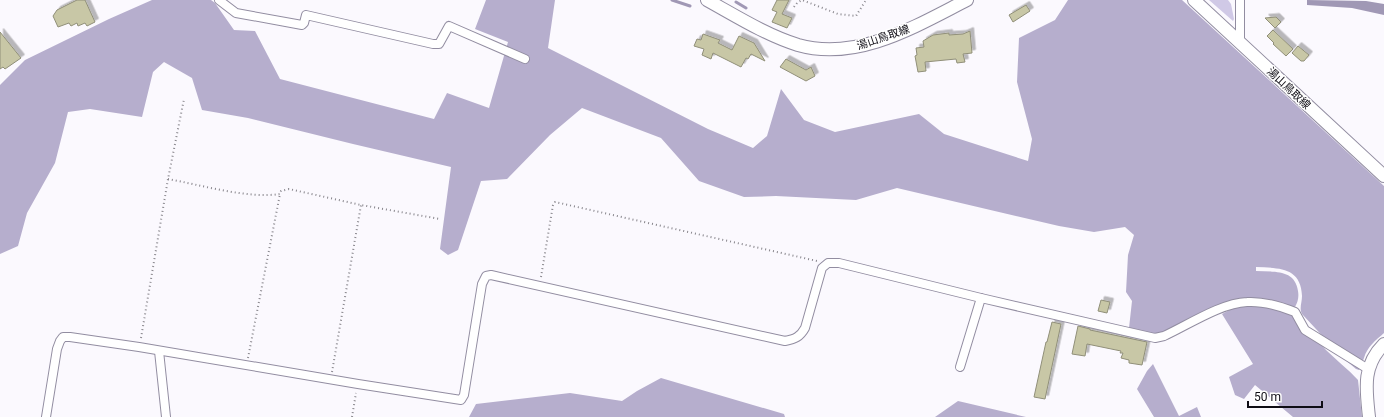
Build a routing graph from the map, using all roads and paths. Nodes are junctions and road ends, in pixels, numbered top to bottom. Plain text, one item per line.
1 (219, 0) edge
2 (708, 0) edge
3 (866, 0) edge
4 (967, 0) edge
5 (1194, 0) edge
6 (1240, 0) edge
7 (794, 7) dead end
8 (1240, 42) junction
9 (525, 59) dead end
10 (184, 99) dead end
11 (1384, 176) edge
12 (168, 179) junction
13 (280, 194) junction
14 (361, 205) junction
15 (440, 219) dead end
16 (828, 263) junction
17 (540, 285) junction
18 (981, 298) junction
19 (1384, 344) edge
20 (139, 347) junction
21 (159, 350) junction
22 (247, 365) junction
23 (960, 367) dead end
24 (1368, 369) junction
25 (331, 379) junction
26 (358, 384) junction
27 (46, 417) edge
28 (166, 417) edge
29 (352, 417) edge
30 (1369, 417) edge

1 - 9 street
2 - 4 main road, 湯山鳥取線
3 - 7 path
5 - 8 main road, 湯山鳥取線
6 - 8 street
8 - 11 main road, 湯山鳥取線
10 - 12 path
12 - 13 path
12 - 20 path
13 - 14 path
13 - 22 path
14 - 15 path
14 - 25 path
16 - 17 street
16 - 17 path
16 - 18 street
17 - 26 street
18 - 23 street
18 - 24 street
19 - 24 main road
20 - 21 street
20 - 27 street
21 - 22 street
21 - 28 street
22 - 25 street
24 - 30 main road
25 - 26 street
26 - 29 path

